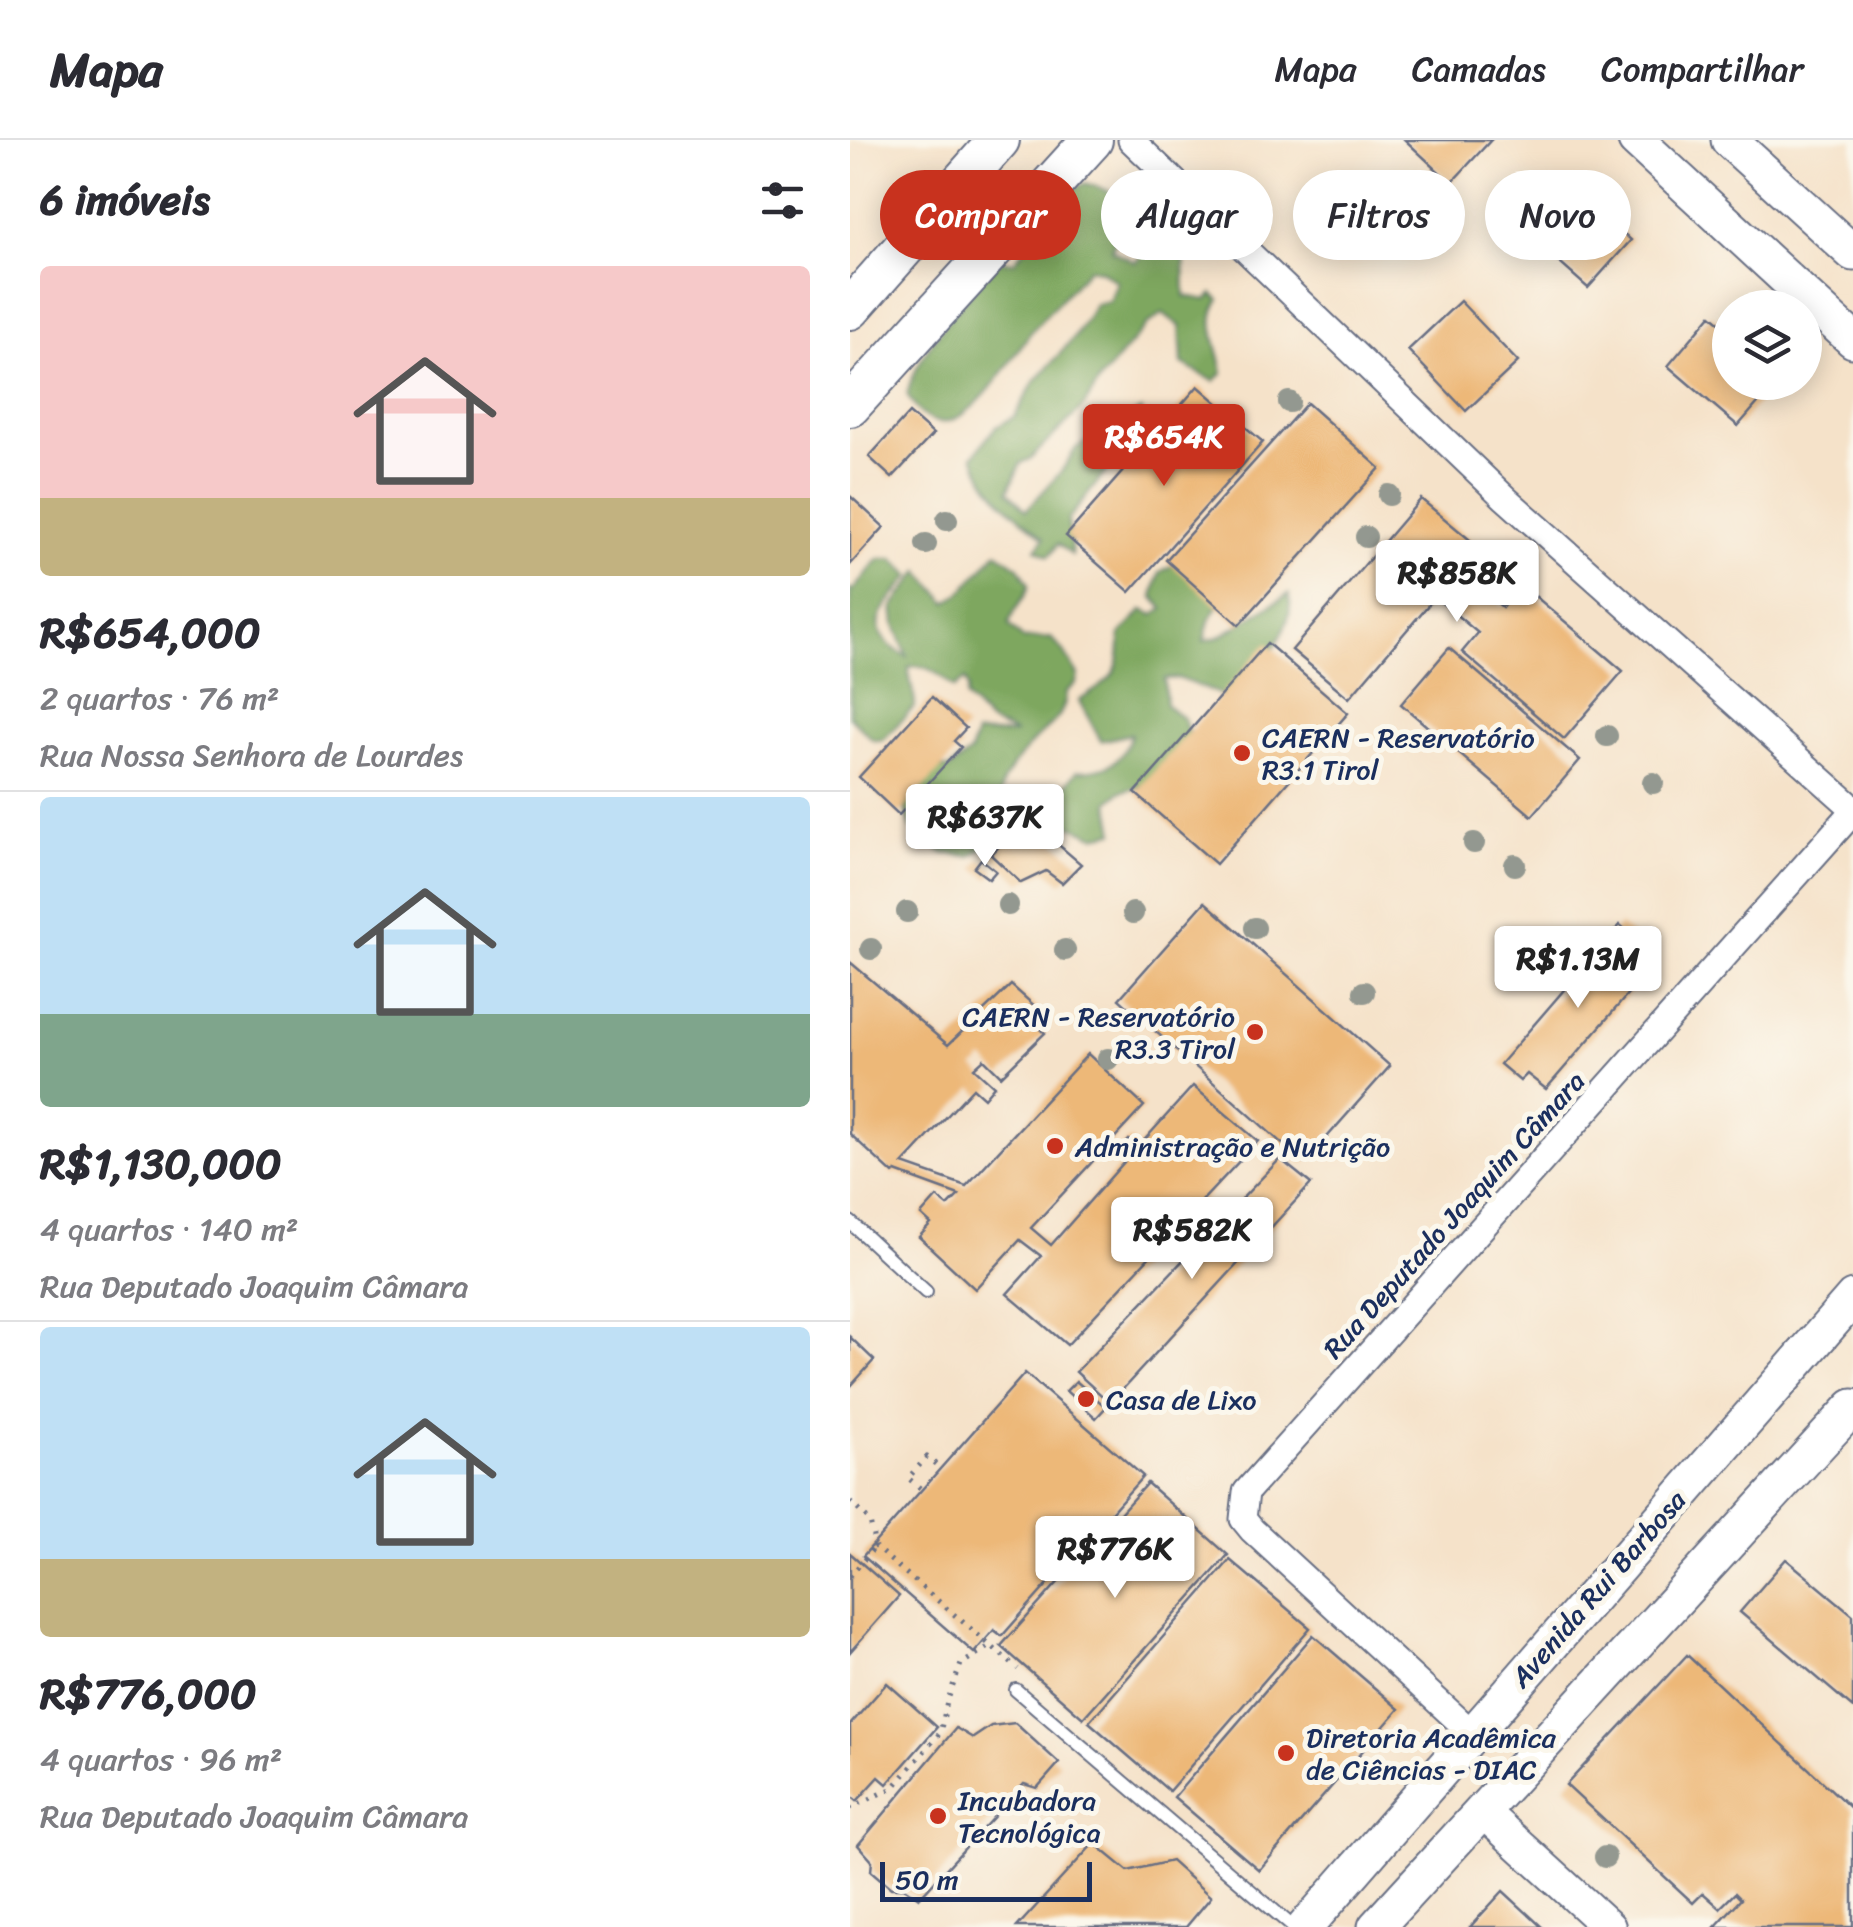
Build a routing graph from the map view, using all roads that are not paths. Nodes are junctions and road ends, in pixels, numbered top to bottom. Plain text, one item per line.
1 (999, 140) edge
2 (1092, 140) edge
3 (1131, 140) edge
4 (1636, 140) edge
5 (1729, 140) edge
6 (1853, 254) edge
7 (850, 309) edge
8 (1853, 340) edge
9 (850, 406) edge
10 (1853, 810) edge
11 (850, 1222) edge
12 (926, 1292) dead end
13 (1853, 1298) edge
14 (1853, 1407) edge
15 (1016, 1690) dead end
16 (1472, 1733) junction
17 (1483, 1812) junction
18 (1379, 1841) junction
19 (1412, 1885) junction
20 (1294, 1927) edge
21 (1306, 1927) edge
22 (1376, 1927) edge
23 (1610, 1927) edge

1 - 7 main road
2 - 9 main road
3 - 10 street
4 - 8 main road
5 - 6 main road
10 - 16 street, Rua Deputado Joaquim Câmara
11 - 12 lane
13 - 16 main road, Avenida Rui Barbosa
14 - 17 main road
15 - 20 lane
16 - 18 main road, Avenida Rui Barbosa
17 - 19 main road
17 - 23 street
18 - 19 main road
18 - 21 main road, Avenida Rui Barbosa
19 - 22 main road

